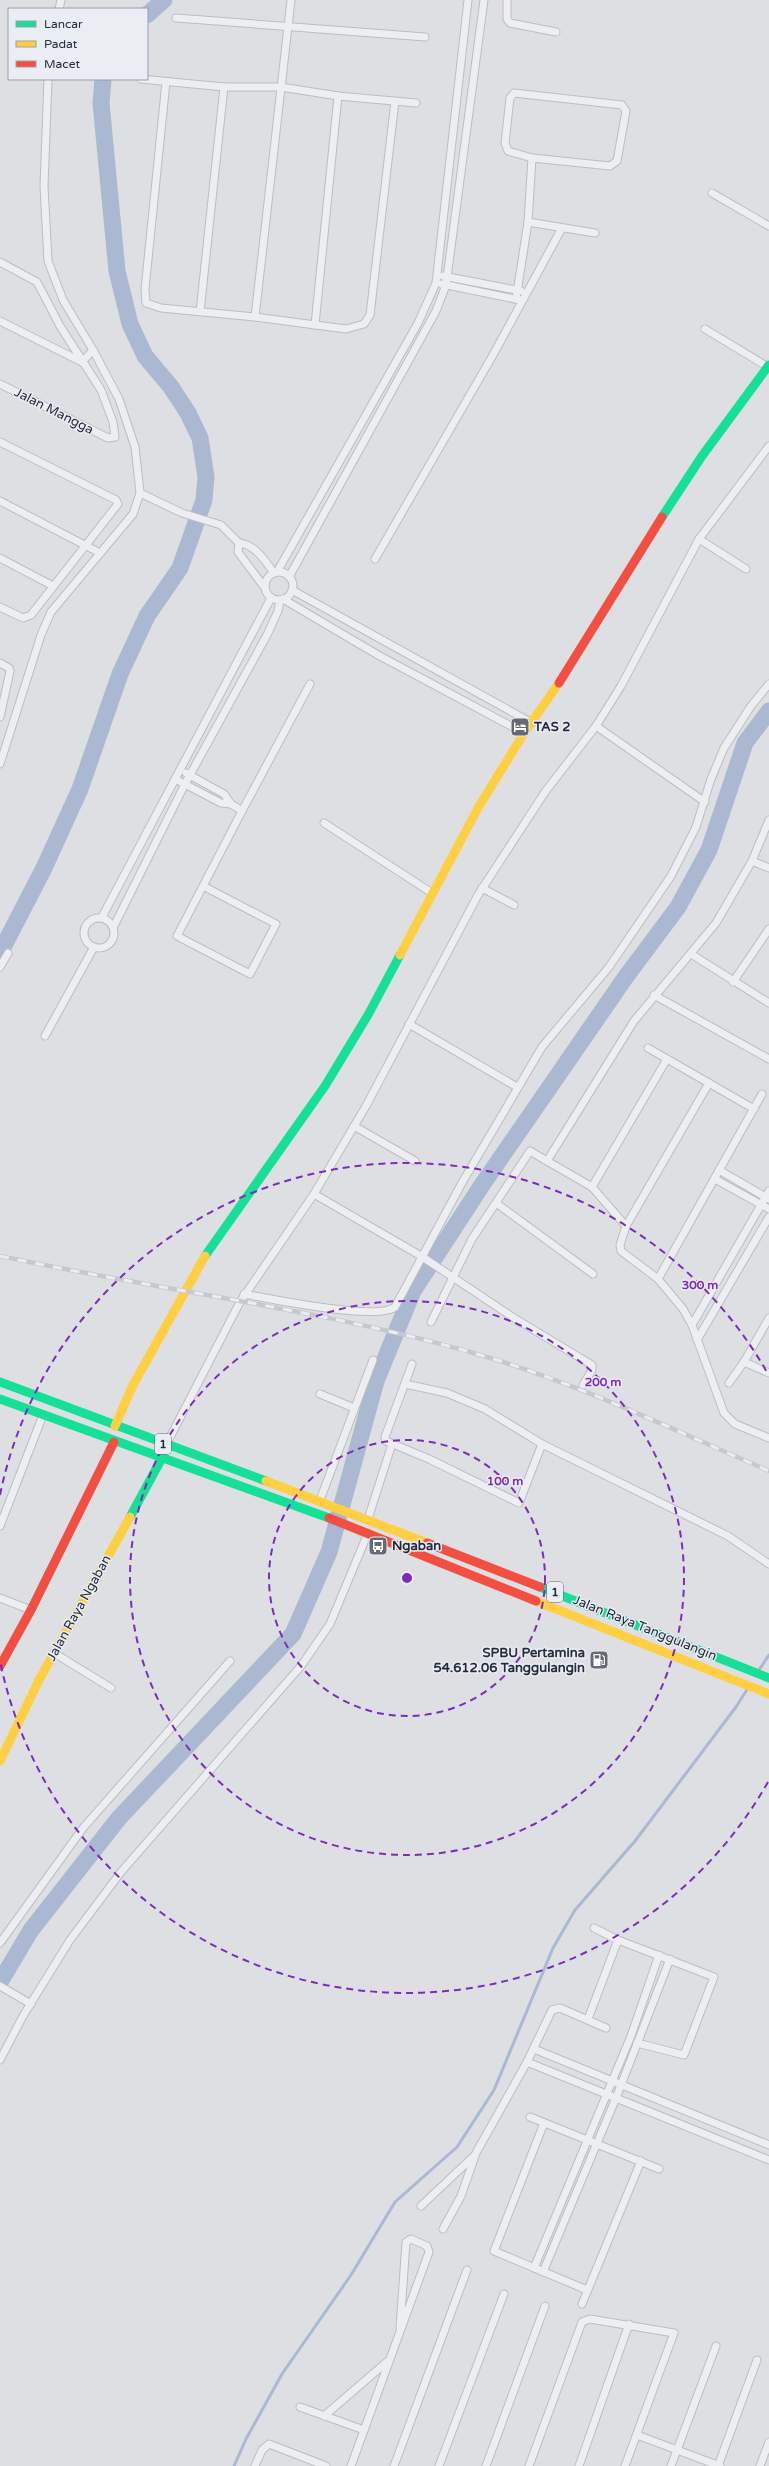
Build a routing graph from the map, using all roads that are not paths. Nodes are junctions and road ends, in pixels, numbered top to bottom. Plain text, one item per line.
1 (290, 0) edge
2 (468, 0) edge
3 (484, 0) edge
4 (507, 0) edge
5 (176, 18) dead end
6 (287, 27) junction
7 (556, 32) dead end
8 (425, 37) dead end
9 (48, 80) edge
10 (148, 80) edge
11 (166, 82) junction
12 (224, 87) junction
13 (281, 87) junction
14 (338, 96) junction
15 (395, 101) junction
16 (416, 103) dead end
17 (457, 105) junction
18 (471, 106) junction
19 (532, 158) junction
20 (712, 193) dead end
21 (528, 222) junction
22 (769, 226) edge
23 (562, 228) junction
24 (595, 233) dead end
25 (0, 262) edge
26 (447, 277) junction
27 (436, 279) junction
28 (446, 285) junction
29 (518, 291) junction
30 (526, 292) junction
31 (519, 299) junction
32 (200, 312) junction
33 (255, 317) junction
34 (0, 321) edge
35 (315, 325) junction
36 (705, 329) dead end
37 (94, 350) junction
38 (82, 362) junction
39 (768, 366) edge
40 (0, 384) edge
41 (354, 436) junction
42 (0, 442) edge
43 (364, 442) junction
44 (769, 446) edge
45 (140, 493) junction
46 (0, 501) edge
47 (699, 539) junction
48 (239, 544) junction
49 (86, 546) junction
50 (100, 553) junction
51 (0, 558) edge
52 (375, 559) dead end
53 (746, 569) dead end
54 (276, 573) junction
55 (289, 577) junction
56 (53, 586) junction
57 (265, 588) junction
58 (292, 590) junction
59 (271, 598) junction
60 (282, 600) junction
61 (0, 607) edge
62 (385, 642) junction
63 (378, 655) junction
64 (0, 663) edge
65 (310, 684) dead end
66 (769, 684) edge
67 (0, 719) edge
68 (532, 723) junction
69 (13, 724) junction
70 (596, 726) junction
71 (524, 733) junction
72 (0, 764) edge
73 (180, 770) junction
74 (190, 774) junction
75 (174, 779) junction
76 (185, 784) junction
77 (705, 802) junction
78 (231, 804) junction
79 (242, 810) junction
80 (769, 820) edge
81 (324, 823) dead end
82 (135, 855) junction
83 (752, 861) junction
84 (146, 862) junction
85 (769, 868) edge
86 (203, 886) junction
87 (482, 888) junction
88 (432, 894) junction
89 (514, 905) dead end
90 (102, 917) junction
91 (114, 926) junction
92 (769, 929) edge
93 (94, 947) junction
94 (8, 953) dead end
95 (691, 954) junction
96 (0, 967) edge
97 (732, 982) junction
98 (654, 995) junction
99 (769, 1004) edge
100 (409, 1024) junction
101 (45, 1036) dead end
102 (648, 1048) dead end
103 (667, 1059) junction
104 (769, 1059) edge
105 (709, 1084) junction
106 (517, 1086) junction
107 (762, 1094) dead end
108 (754, 1110) junction
109 (354, 1126) junction
110 (415, 1161) dead end
111 (547, 1161) junction
112 (719, 1170) junction
113 (715, 1179) junction
114 (592, 1187) junction
115 (314, 1194) junction
116 (768, 1196) edge
117 (496, 1203) junction
118 (762, 1205) junction
119 (769, 1209) edge
120 (769, 1217) edge
121 (626, 1226) junction
122 (421, 1256) junction
123 (594, 1274) dead end
124 (450, 1275) junction
125 (658, 1279) junction
126 (244, 1294) junction
127 (769, 1318) edge
128 (431, 1322) dead end
129 (692, 1325) junction
130 (698, 1340) junction
131 (373, 1360) dead end
132 (744, 1362) junction
133 (412, 1364) dead end
134 (769, 1373) edge
135 (0, 1382) edge
136 (729, 1383) dead end
137 (405, 1384) junction
138 (583, 1385) dead end
139 (320, 1394) dead end
140 (0, 1399) edge
141 (354, 1408) junction
142 (43, 1415) junction
143 (115, 1426) junction
144 (769, 1438) edge
145 (114, 1442) junction
146 (392, 1444) junction
147 (542, 1444) junction
148 (166, 1445) junction
149 (162, 1458) junction
150 (324, 1502) junction
151 (366, 1518) junction
152 (0, 1526) edge
153 (365, 1532) junction
154 (769, 1564) edge
155 (0, 1598) edge
156 (31, 1610) junction
157 (54, 1653) junction
158 (2, 1661) edge
159 (230, 1661) dead end
160 (766, 1674) edge
161 (111, 1688) dead end
162 (769, 1694) edge
163 (0, 1761) edge
164 (594, 1928) dead end
165 (618, 1940) junction
166 (0, 1943) edge
167 (659, 1955) junction
168 (670, 1959) junction
169 (0, 1986) edge
170 (31, 2004) junction
171 (588, 2019) junction
172 (606, 2028) dead end
173 (637, 2043) junction
174 (534, 2049) junction
175 (0, 2060) edge
176 (527, 2062) junction
177 (612, 2082) junction
178 (621, 2085) junction
179 (607, 2095) junction
180 (616, 2098) junction
181 (530, 2117) dead end
182 (544, 2123) junction
183 (589, 2140) junction
184 (597, 2144) junction
185 (769, 2145) edge
186 (476, 2153) junction
187 (769, 2160) edge
188 (641, 2161) junction
189 (659, 2170) dead end
190 (421, 2206) dead end
191 (443, 2229) dead end
192 (534, 2268) junction
193 (467, 2270) dead end
194 (543, 2272) junction
195 (587, 2290) junction
196 (504, 2294) dead end
197 (582, 2304) dead end
198 (545, 2306) dead end
199 (629, 2324) junction
200 (400, 2327) junction
201 (716, 2346) dead end
202 (388, 2360) junction
203 (757, 2360) dead end
204 (300, 2407) dead end
205 (324, 2416) junction
206 (364, 2430) junction
207 (637, 2436) junction
208 (769, 2442) edge
209 (677, 2450) junction
210 (255, 2466) edge
211 (326, 2466) edge
212 (351, 2466) edge
213 (394, 2466) edge
214 (439, 2466) edge
215 (486, 2466) edge
216 (529, 2466) edge
217 (579, 2466) edge
218 (625, 2466) edge
219 (671, 2466) edge
220 (718, 2466) edge
221 (760, 2466) edge

1 - 6 street
2 - 17 street
3 - 18 street
4 - 7 street
5 - 6 street
6 - 8 street
6 - 13 street
9 - 37 street
10 - 11 street
11 - 12 street
11 - 32 street
12 - 13 street
12 - 32 street
13 - 14 street
13 - 33 street
14 - 15 street
14 - 35 street
15 - 16 street
15 - 35 street
17 - 18 street
17 - 27 street
18 - 26 street
19 - 19 street
19 - 21 street
20 - 22 street
21 - 23 street
21 - 29 street
23 - 24 street
23 - 30 street
25 - 38 street
26 - 27 street
26 - 28 street
26 - 29 street
27 - 28 street
27 - 41 street
28 - 31 street
28 - 43 street
29 - 30 street
29 - 31 street
30 - 31 street
31 - 52 street
32 - 33 street
33 - 35 street
34 - 38 street
36 - 39 street
37 - 38 street
37 - 45 street
38 - 40 street, Jalan Mangga
39 - 68 main road
41 - 43 street
41 - 54 street
42 - 49 street
43 - 55 street
44 - 47 street
45 - 48 street
45 - 50 street
46 - 49 street
47 - 53 street
47 - 70 street
48 - 54 street
48 - 57 street
49 - 50 street
49 - 56 street
50 - 69 street
51 - 56 street
54 - 55 street
54 - 57 street
55 - 58 street
56 - 61 street
57 - 59 street
58 - 60 street
58 - 62 street
59 - 60 street
59 - 73 street
60 - 63 street
60 - 74 street
62 - 63 street
62 - 68 street
63 - 71 street
64 - 67 street
65 - 79 street
66 - 77 street
67 - 69 street
68 - 71 main road
69 - 72 street
70 - 77 street
70 - 87 street
71 - 88 main road
73 - 74 street
73 - 75 street
74 - 76 street
74 - 78 street
75 - 76 street
75 - 82 street
76 - 78 street
76 - 84 street
77 - 106 street
78 - 79 street
79 - 86 street
80 - 83 street
81 - 88 street
82 - 84 street
82 - 90 street
83 - 85 street
83 - 95 street
84 - 91 street
86 - 86 street
87 - 89 street
87 - 100 street
88 - 143 main road
90 - 91 street
90 - 93 street
91 - 93 street
92 - 97 street
93 - 101 street
94 - 96 street
95 - 97 street
95 - 98 street
97 - 99 street
98 - 104 street
98 - 111 street
100 - 106 street
100 - 109 street
102 - 103 street
103 - 105 street
103 - 114 street
105 - 108 street
105 - 121 street
106 - 122 street
107 - 108 street
108 - 112 street
109 - 110 street
109 - 115 street
111 - 114 street
111 - 117 street
112 - 113 street
112 - 116 street
113 - 118 street
113 - 125 street
114 - 121 street
115 - 122 street
115 - 126 street
116 - 118 street
117 - 123 street
117 - 124 street
118 - 119 street
118 - 129 street
120 - 130 street
121 - 125 street
122 - 124 street
122 - 126 street
124 - 128 street
124 - 138 street
125 - 129 street
126 - 148 street
127 - 132 street
129 - 130 street
130 - 144 street
131 - 141 street
132 - 134 street
132 - 136 street
133 - 137 street
135 - 143 main road, 1
137 - 146 street
137 - 147 street
139 - 141 street
140 - 142 main road, 1
141 - 150 street
142 - 145 main road, 1
142 - 152 street
143 - 148 main road, 1
145 - 149 main road, 1
145 - 156 main road
146 - 147 street
146 - 151 street
147 - 154 street
148 - 150 main road, 1
149 - 153 main road, 1
149 - 157 main road, Jalan Raya Ngaban
150 - 151 main road, 1
151 - 160 main road, Jalan Raya Tanggulangin / 1
153 - 162 main road, 1
153 - 170 street
155 - 156 street
156 - 158 main road
157 - 161 street
157 - 163 main road, Jalan Raya Ngaban
159 - 166 street
164 - 165 street
165 - 167 street
165 - 171 street
167 - 168 street
167 - 177 street
168 - 173 street
168 - 173 street
169 - 170 street
170 - 175 street
171 - 172 street
171 - 174 street
173 - 178 street
174 - 176 street
174 - 177 street
176 - 179 street
176 - 186 street
177 - 178 street
177 - 179 street
178 - 180 street
178 - 185 street
179 - 180 street
179 - 183 street
180 - 184 street
180 - 187 street
181 - 182 street
182 - 183 street
182 - 192 street
183 - 184 street
183 - 192 street
184 - 188 street
184 - 194 street
186 - 190 street
186 - 191 street
188 - 189 street
188 - 195 street
192 - 194 street
193 - 213 street
194 - 195 street
195 - 197 street
196 - 214 street
198 - 215 street
199 - 207 street
199 - 216 street
199 - 217 street
200 - 200 street
200 - 202 street
201 - 209 street
202 - 205 street
202 - 206 street
203 - 220 street
204 - 205 street
205 - 206 street
206 - 212 street
207 - 209 street
207 - 218 street
208 - 221 street
209 - 219 street
209 - 220 street
210 - 211 street

